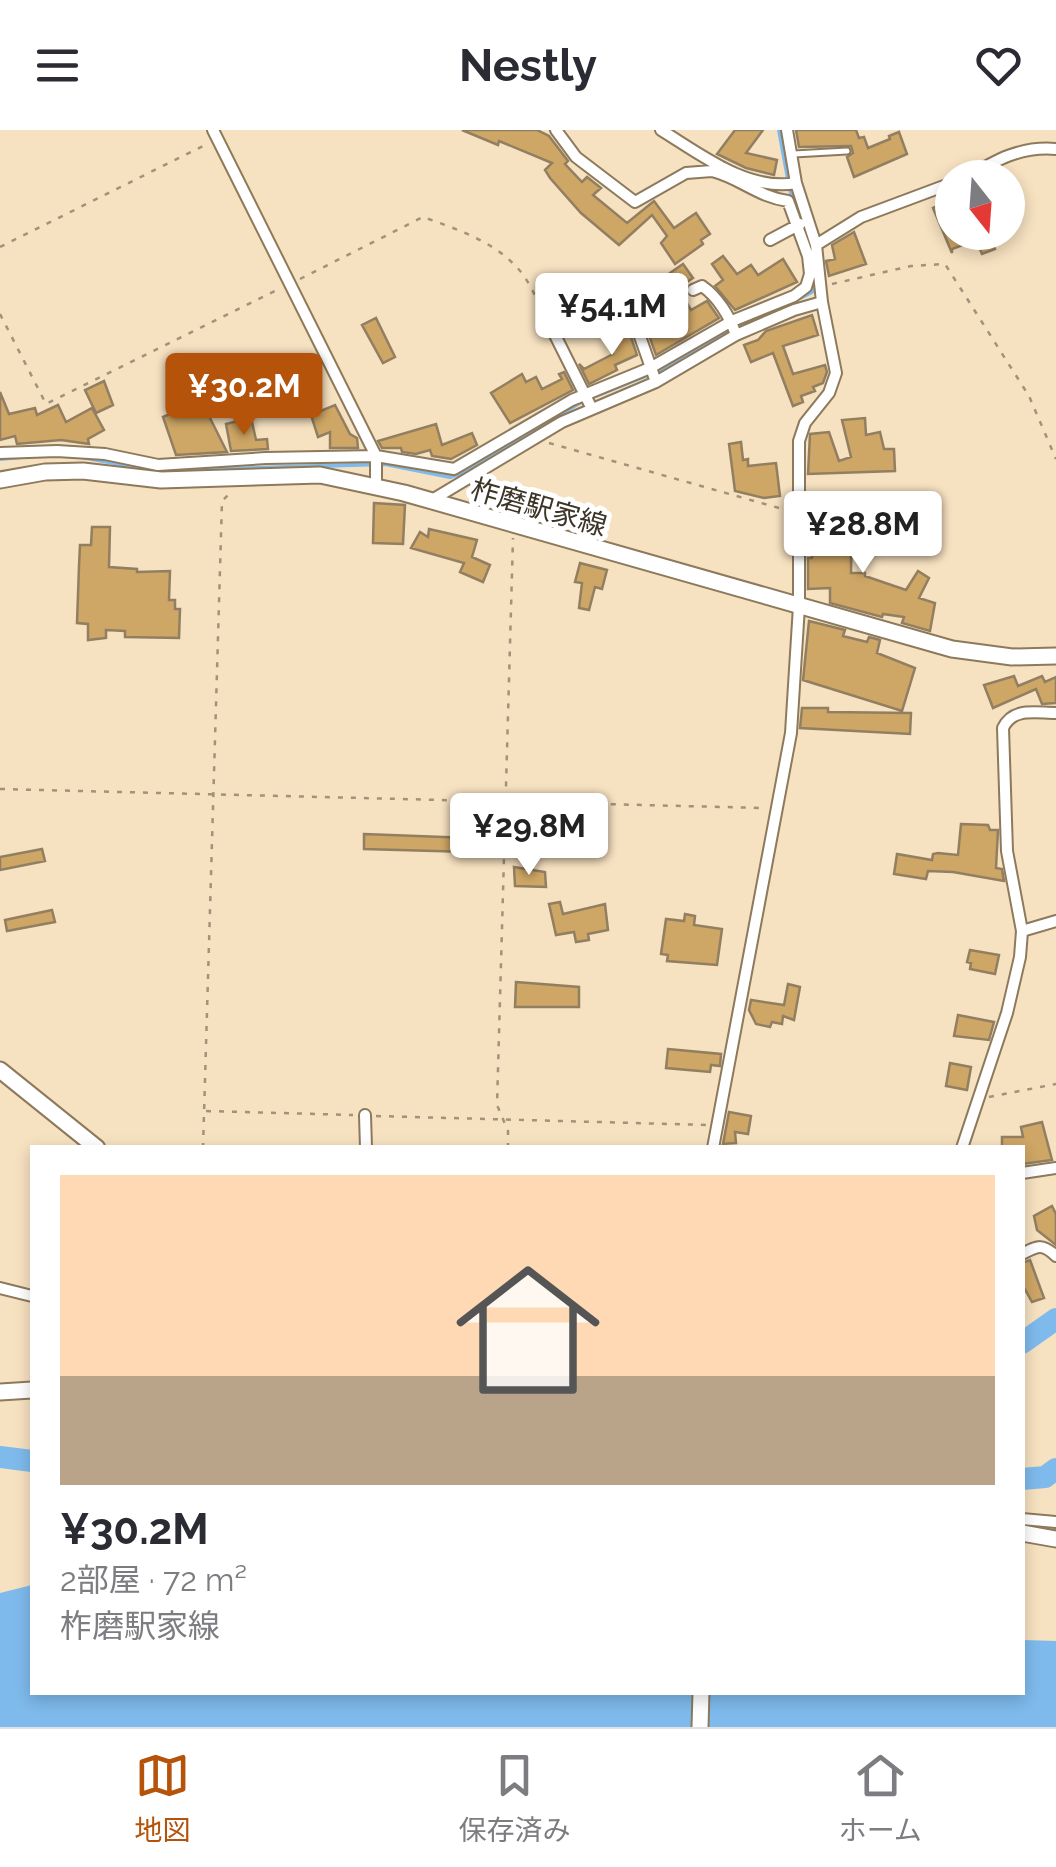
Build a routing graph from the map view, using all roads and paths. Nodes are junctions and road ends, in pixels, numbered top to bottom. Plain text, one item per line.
1 (556, 130) edge
2 (661, 130) edge
3 (787, 130) edge
4 (215, 135) edge
5 (1056, 150) edge
6 (848, 151) dead end
7 (790, 154) junction
8 (996, 160) edge
9 (716, 169) junction
10 (791, 184) junction
11 (935, 189) edge
12 (802, 223) junction
13 (770, 240) dead end
14 (816, 245) junction
15 (0, 247) edge
16 (290, 284) junction
17 (820, 286) junction
18 (692, 290) dead end
19 (822, 302) junction
20 (0, 314) edge
21 (732, 322) junction
22 (637, 328) dead end
23 (555, 335) joint
24 (736, 335) junction
25 (650, 368) junction
26 (656, 382) junction
27 (586, 394) junction
28 (592, 409) junction
29 (540, 436) junction
30 (0, 453) edge
31 (376, 456) junction
32 (1056, 459) edge
33 (261, 478) junction
34 (0, 480) edge
35 (377, 481) junction
36 (430, 501) junction
37 (797, 512) junction
38 (517, 527) junction
39 (798, 606) junction
40 (1056, 656) edge
41 (1056, 713) edge
42 (0, 789) edge
43 (214, 794) junction
44 (506, 801) junction
45 (775, 808) junction
46 (1056, 922) edge
47 (1022, 931) junction
48 (0, 1070) edge
49 (1056, 1084) edge
50 (978, 1098) junction
51 (204, 1110) junction
52 (365, 1115) junction
53 (502, 1120) junction
54 (718, 1126) junction
55 (93, 1145) edge
56 (203, 1145) edge
57 (366, 1145) edge
58 (508, 1145) edge
59 (715, 1145) edge
60 (963, 1145) edge
61 (1056, 1168) edge
62 (1025, 1173) edge
63 (1025, 1252) edge
64 (1056, 1256) edge
65 (0, 1288) edge
66 (30, 1296) edge
67 (30, 1390) edge
68 (0, 1392) edge
69 (1025, 1519) edge
70 (1056, 1522) edge
71 (1025, 1534) edge
72 (1056, 1539) edge
73 (700, 1695) edge
74 (700, 1727) edge

1 - 9 street
2 - 9 street
3 - 7 street
4 - 15 path
4 - 16 street
5 - 8 street
6 - 7 lane
7 - 10 street
9 - 10 street
9 - 12 street
10 - 12 street
11 - 14 street
12 - 13 street
12 - 14 street
12 - 21 street
14 - 17 street
16 - 20 path
16 - 23 path
16 - 31 street
17 - 19 street
17 - 32 path
18 - 21 street
19 - 24 street
19 - 37 street
21 - 24 street
21 - 25 street
22 - 25 street
23 - 27 street
24 - 26 street
25 - 26 street
25 - 27 street
26 - 28 street
27 - 28 street
27 - 31 street
28 - 29 street
29 - 36 street
29 - 37 path
30 - 31 street
31 - 35 street
33 - 34 main road, 柞磨駅家線
33 - 35 main road, 柞磨駅家線
33 - 43 path
35 - 36 main road, 柞磨駅家線
36 - 38 main road, 柞磨駅家線
37 - 39 street
38 - 39 main road, 柞磨駅家線
38 - 44 path
39 - 40 main road, 柞磨駅家線
39 - 45 street
41 - 47 street
42 - 43 path
43 - 44 path
43 - 51 path
44 - 45 path
44 - 53 path
45 - 54 street
46 - 47 street
47 - 50 street
48 - 55 main road
49 - 50 path
50 - 60 street
51 - 52 path
51 - 56 path
52 - 53 path
52 - 57 street
53 - 54 path
53 - 58 path
54 - 59 street
61 - 62 street
63 - 64 street
65 - 66 street
67 - 68 main road
69 - 70 street
71 - 72 main road
73 - 74 main road

